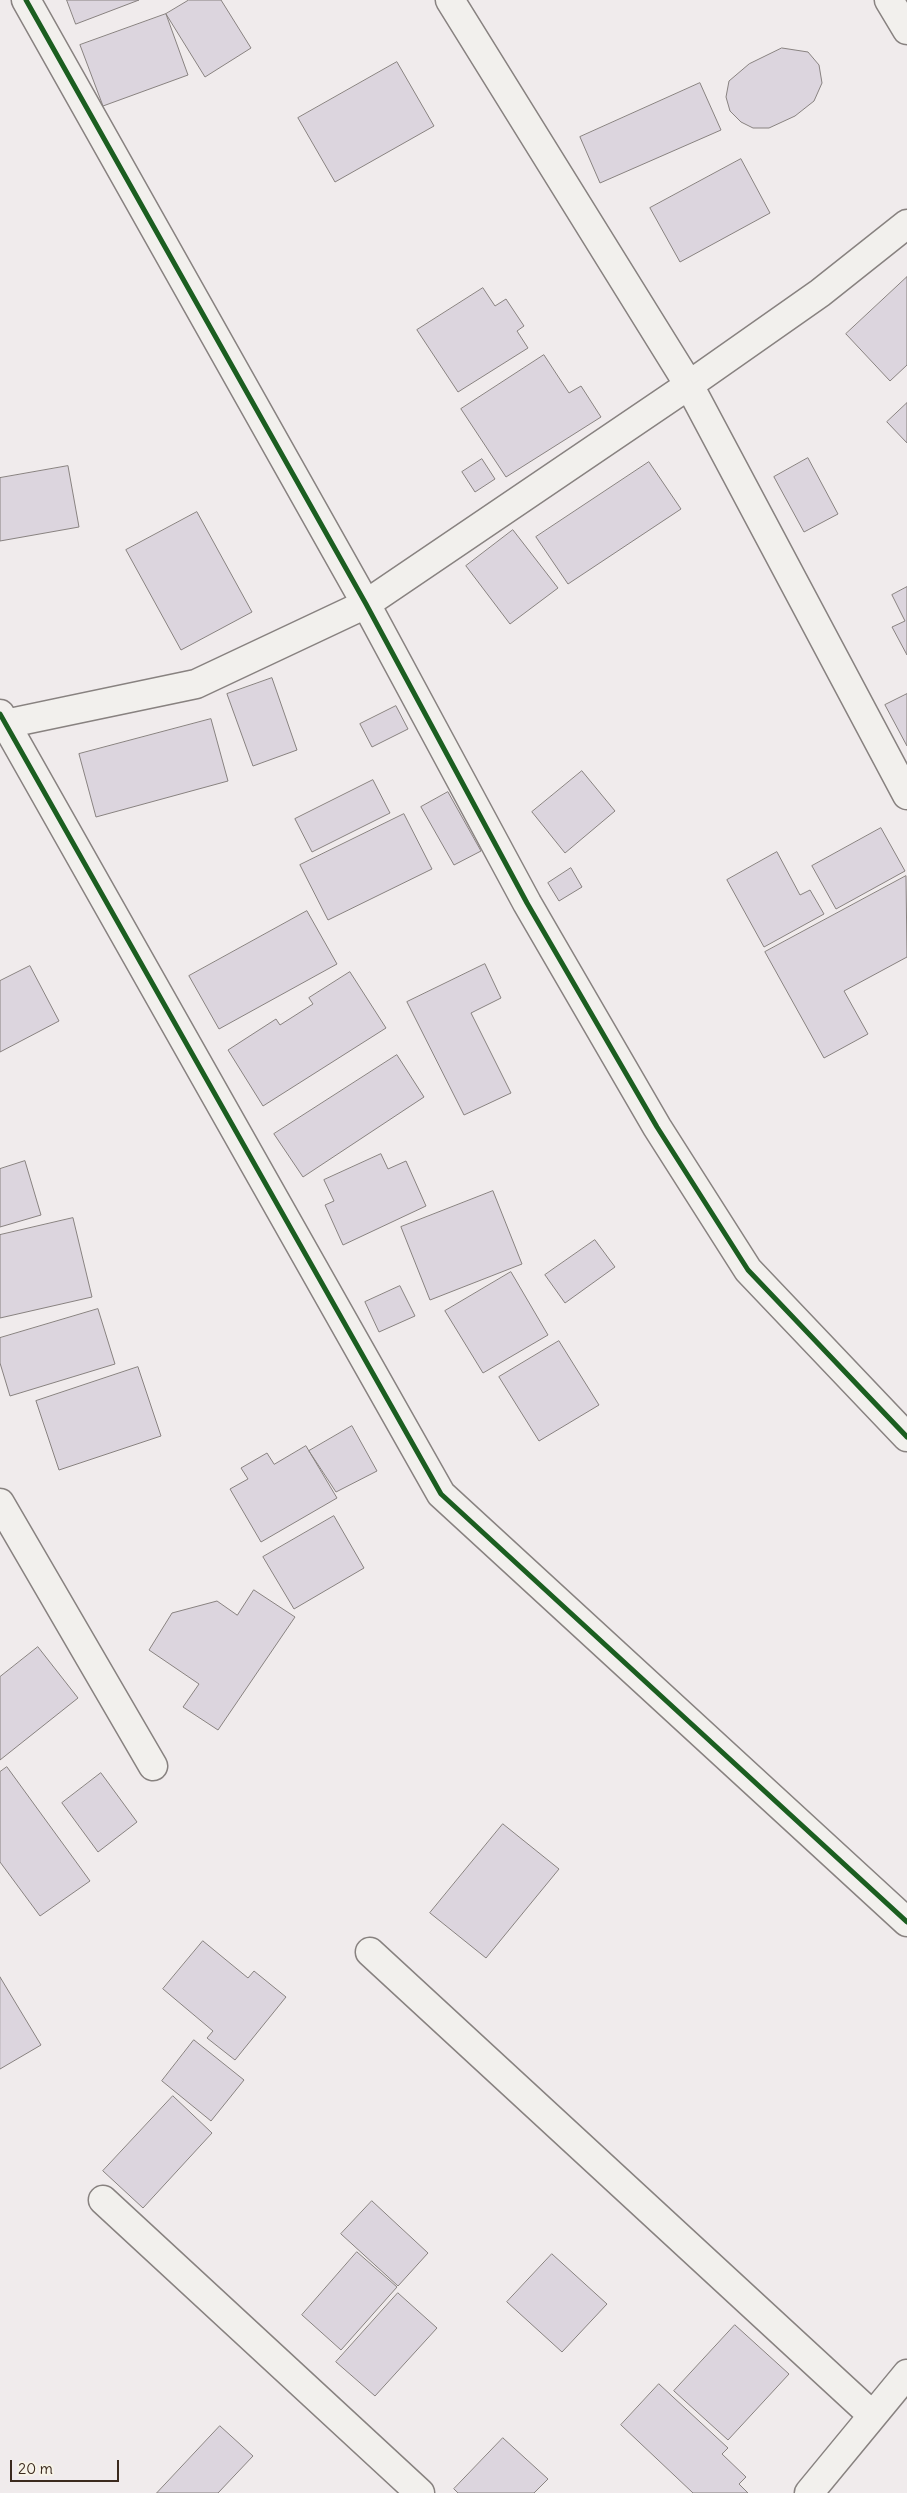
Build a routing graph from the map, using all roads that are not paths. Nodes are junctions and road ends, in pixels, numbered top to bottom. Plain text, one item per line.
1 (26, 0) edge
2 (450, 0) edge
3 (889, 0) edge
4 (907, 30) edge
5 (907, 224) edge
6 (690, 385) junction
7 (366, 604) junction
8 (2, 721) edge
9 (907, 795) edge
10 (907, 1437) edge
11 (0, 1503) edge
12 (153, 1766) dead end
13 (907, 1922) edge
14 (370, 1952) dead end
15 (103, 2200) dead end
16 (907, 2374) edge
17 (872, 2415) junction
18 (420, 2493) edge
19 (808, 2493) edge

1 - 7 street
2 - 6 street
3 - 4 street
5 - 6 street
6 - 7 street
6 - 9 street
7 - 8 street
7 - 10 street
8 - 13 street
11 - 12 street
14 - 17 street
15 - 18 street
16 - 17 street
17 - 19 street

